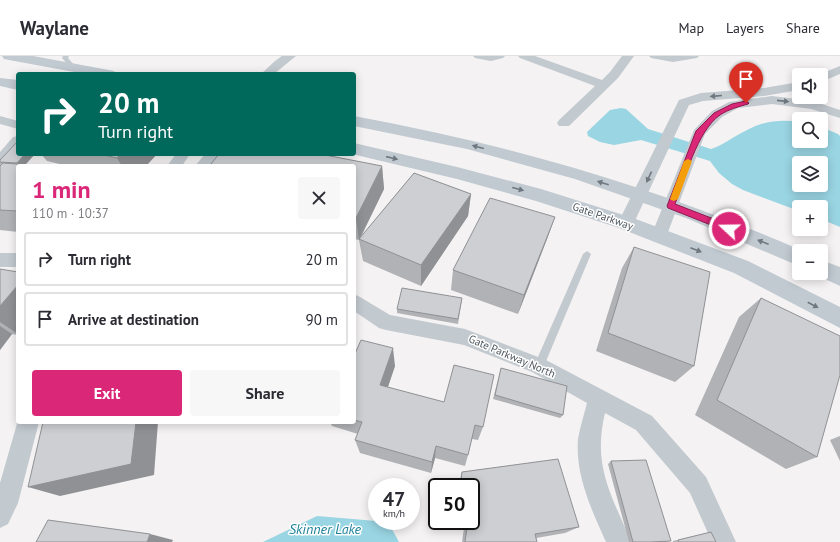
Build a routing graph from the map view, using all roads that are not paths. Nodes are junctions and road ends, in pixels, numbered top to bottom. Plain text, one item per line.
1 (13, 56) edge
2 (290, 56) edge
3 (479, 56) edge
4 (499, 56) edge
5 (524, 56) edge
6 (628, 56) edge
7 (655, 56) edge
8 (692, 56) edge
9 (69, 62) edge
10 (840, 70) edge
11 (102, 72) edge
12 (269, 72) edge
13 (828, 75) edge
14 (0, 82) edge
15 (16, 85) edge
16 (604, 85) junction
17 (792, 88) edge
18 (825, 104) edge
19 (840, 113) edge
20 (0, 120) edge
21 (356, 121) edge
22 (564, 122) dead end
23 (16, 124) edge
24 (16, 142) edge
25 (356, 149) edge
26 (211, 156) edge
27 (0, 161) edge
28 (204, 164) edge
29 (640, 195) junction
30 (671, 206) junction
31 (626, 224) junction
32 (659, 236) junction
33 (587, 254) dead end
34 (792, 255) edge
35 (0, 260) edge
36 (16, 260) edge
37 (828, 271) edge
38 (840, 277) edge
39 (356, 303) edge
40 (840, 318) edge
41 (539, 366) junction
42 (598, 399) junction
43 (27, 424) edge
44 (0, 516) edge
45 (619, 542) edge
46 (724, 542) edge

1 - 9 main road
2 - 12 street
3 - 4 street
5 - 16 street
6 - 16 street
7 - 8 street
9 - 11 main road
10 - 13 street
14 - 15 main road
16 - 22 street
17 -> 29 street
18 - 19 street
30 -> 19 street
20 - 23 street
29 -> 21 main road
24 - 27 street
25 -> 31 main road, Gate Parkway
26 - 28 street
29 - 30 main road
29 - 31 street
30 - 32 street
34 -> 30 main road
31 - 32 main road, Gate Parkway
32 -> 40 main road, Gate Parkway
33 - 41 lane
35 - 36 street
37 - 38 main road
39 - 41 street, Gate Parkway North
41 - 42 street, Gate Parkway North
42 - 45 street
42 - 46 street, Gate Parkway North
43 - 44 street

